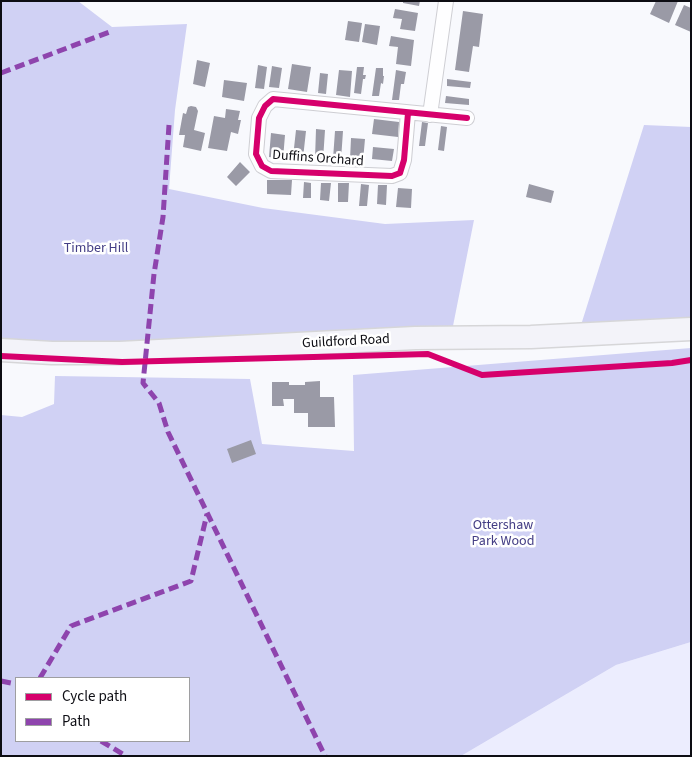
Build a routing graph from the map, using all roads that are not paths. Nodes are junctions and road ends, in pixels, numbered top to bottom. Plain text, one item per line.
1 (446, 1) edge
2 (408, 113) junction
3 (430, 115) junction
4 (467, 118) dead end
5 (691, 329) edge
6 (1, 350) edge

1 - 3 street
2 - 2 street, Duffins Orchard
2 - 3 street, Duffins Orchard
3 - 4 street, Duffins Orchard
5 - 6 main road, Guildford Road

